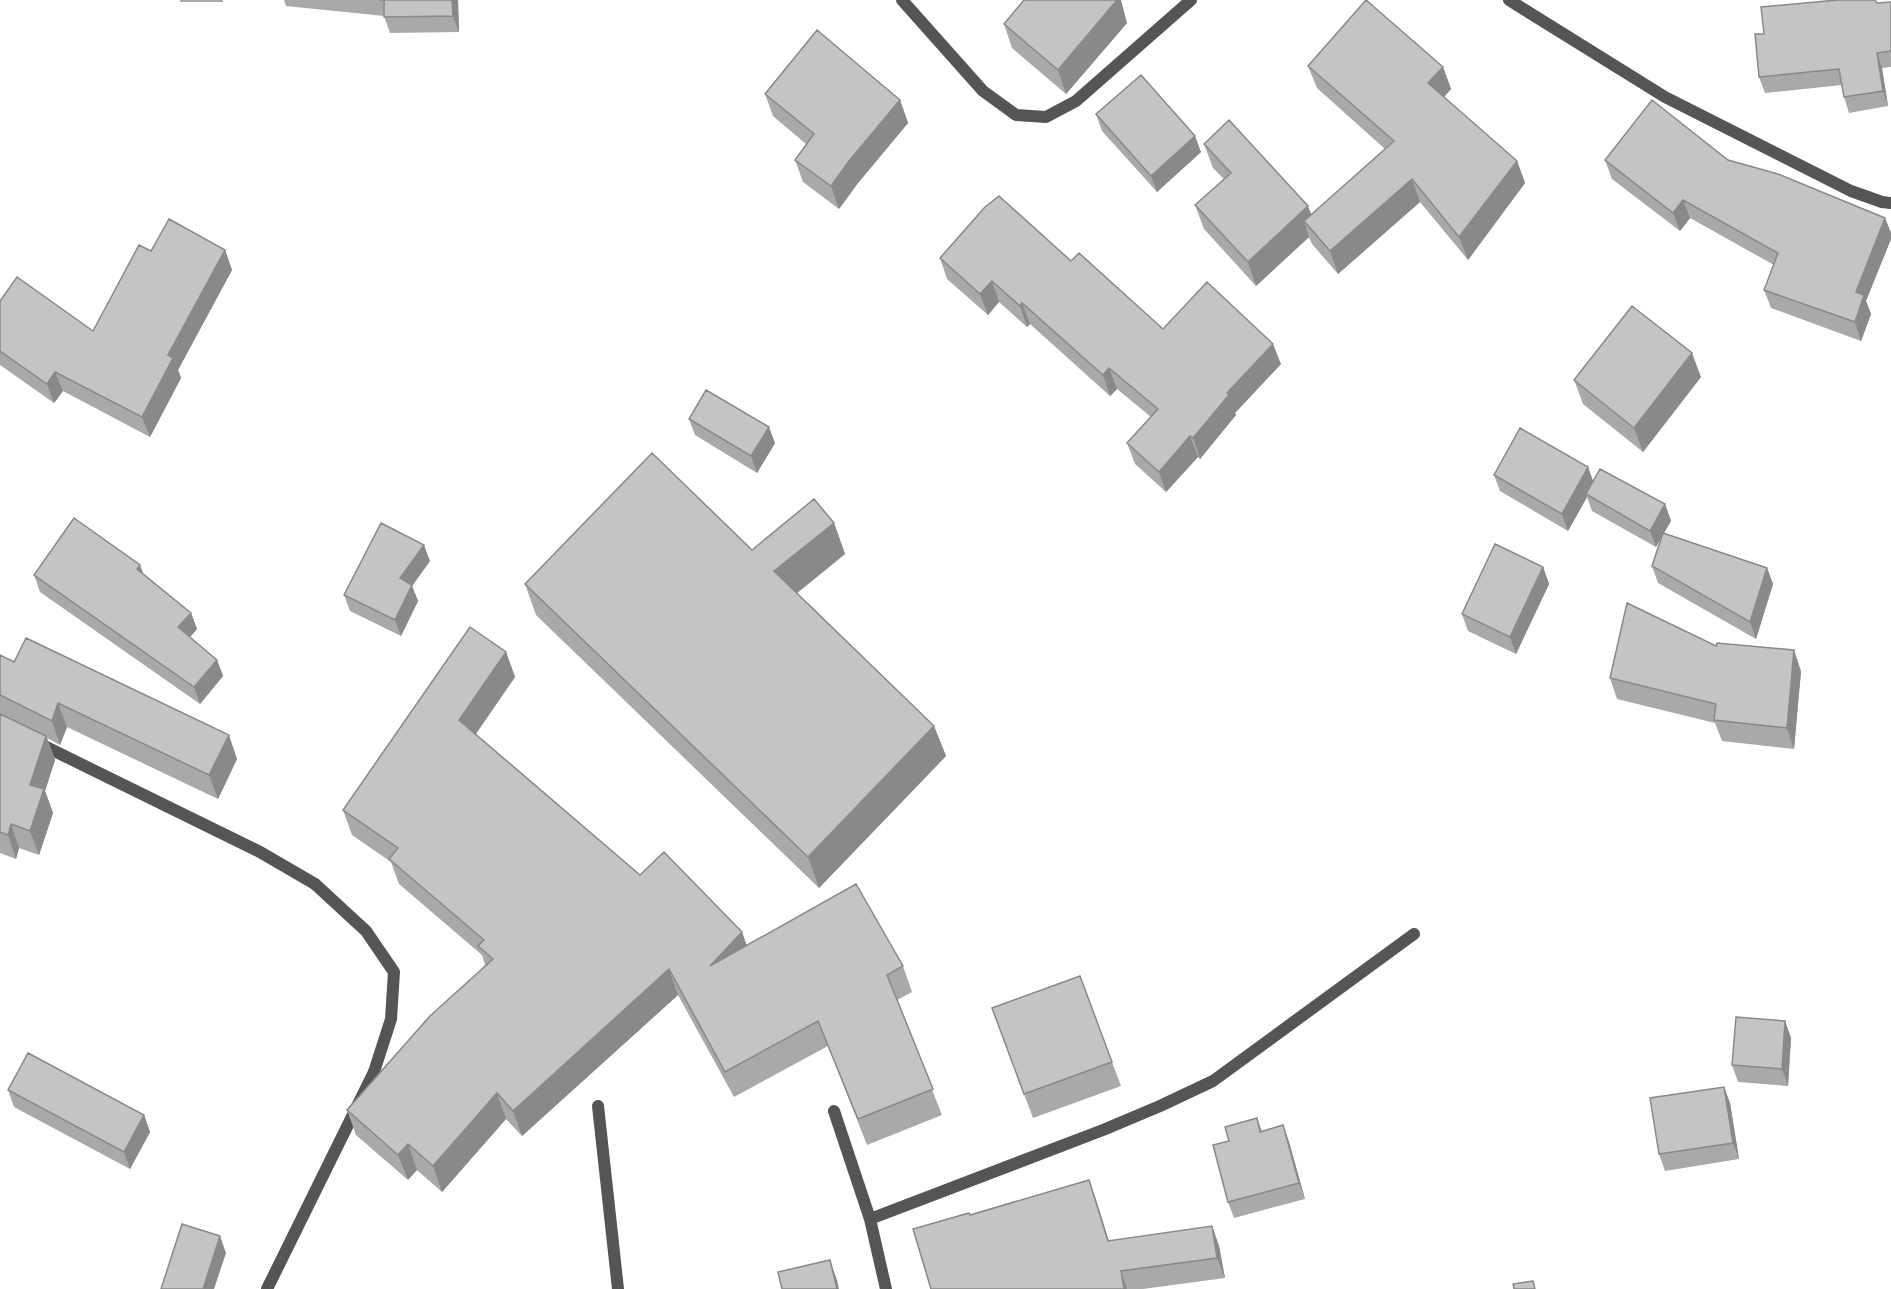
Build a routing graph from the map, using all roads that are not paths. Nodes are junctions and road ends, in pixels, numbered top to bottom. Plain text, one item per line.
1 (902, 0) edge
2 (1191, 0) edge
3 (1509, 0) edge
4 (1891, 203) edge
5 (21, 734) edge
6 (1414, 934) dead end
7 (598, 1106) dead end
8 (834, 1111) dead end
9 (870, 1219) junction
10 (267, 1289) edge
11 (618, 1289) edge
12 (886, 1289) edge

1 - 2 street
3 - 4 street
5 - 10 street
6 - 9 street
7 - 11 street
8 - 9 street
9 - 12 street

